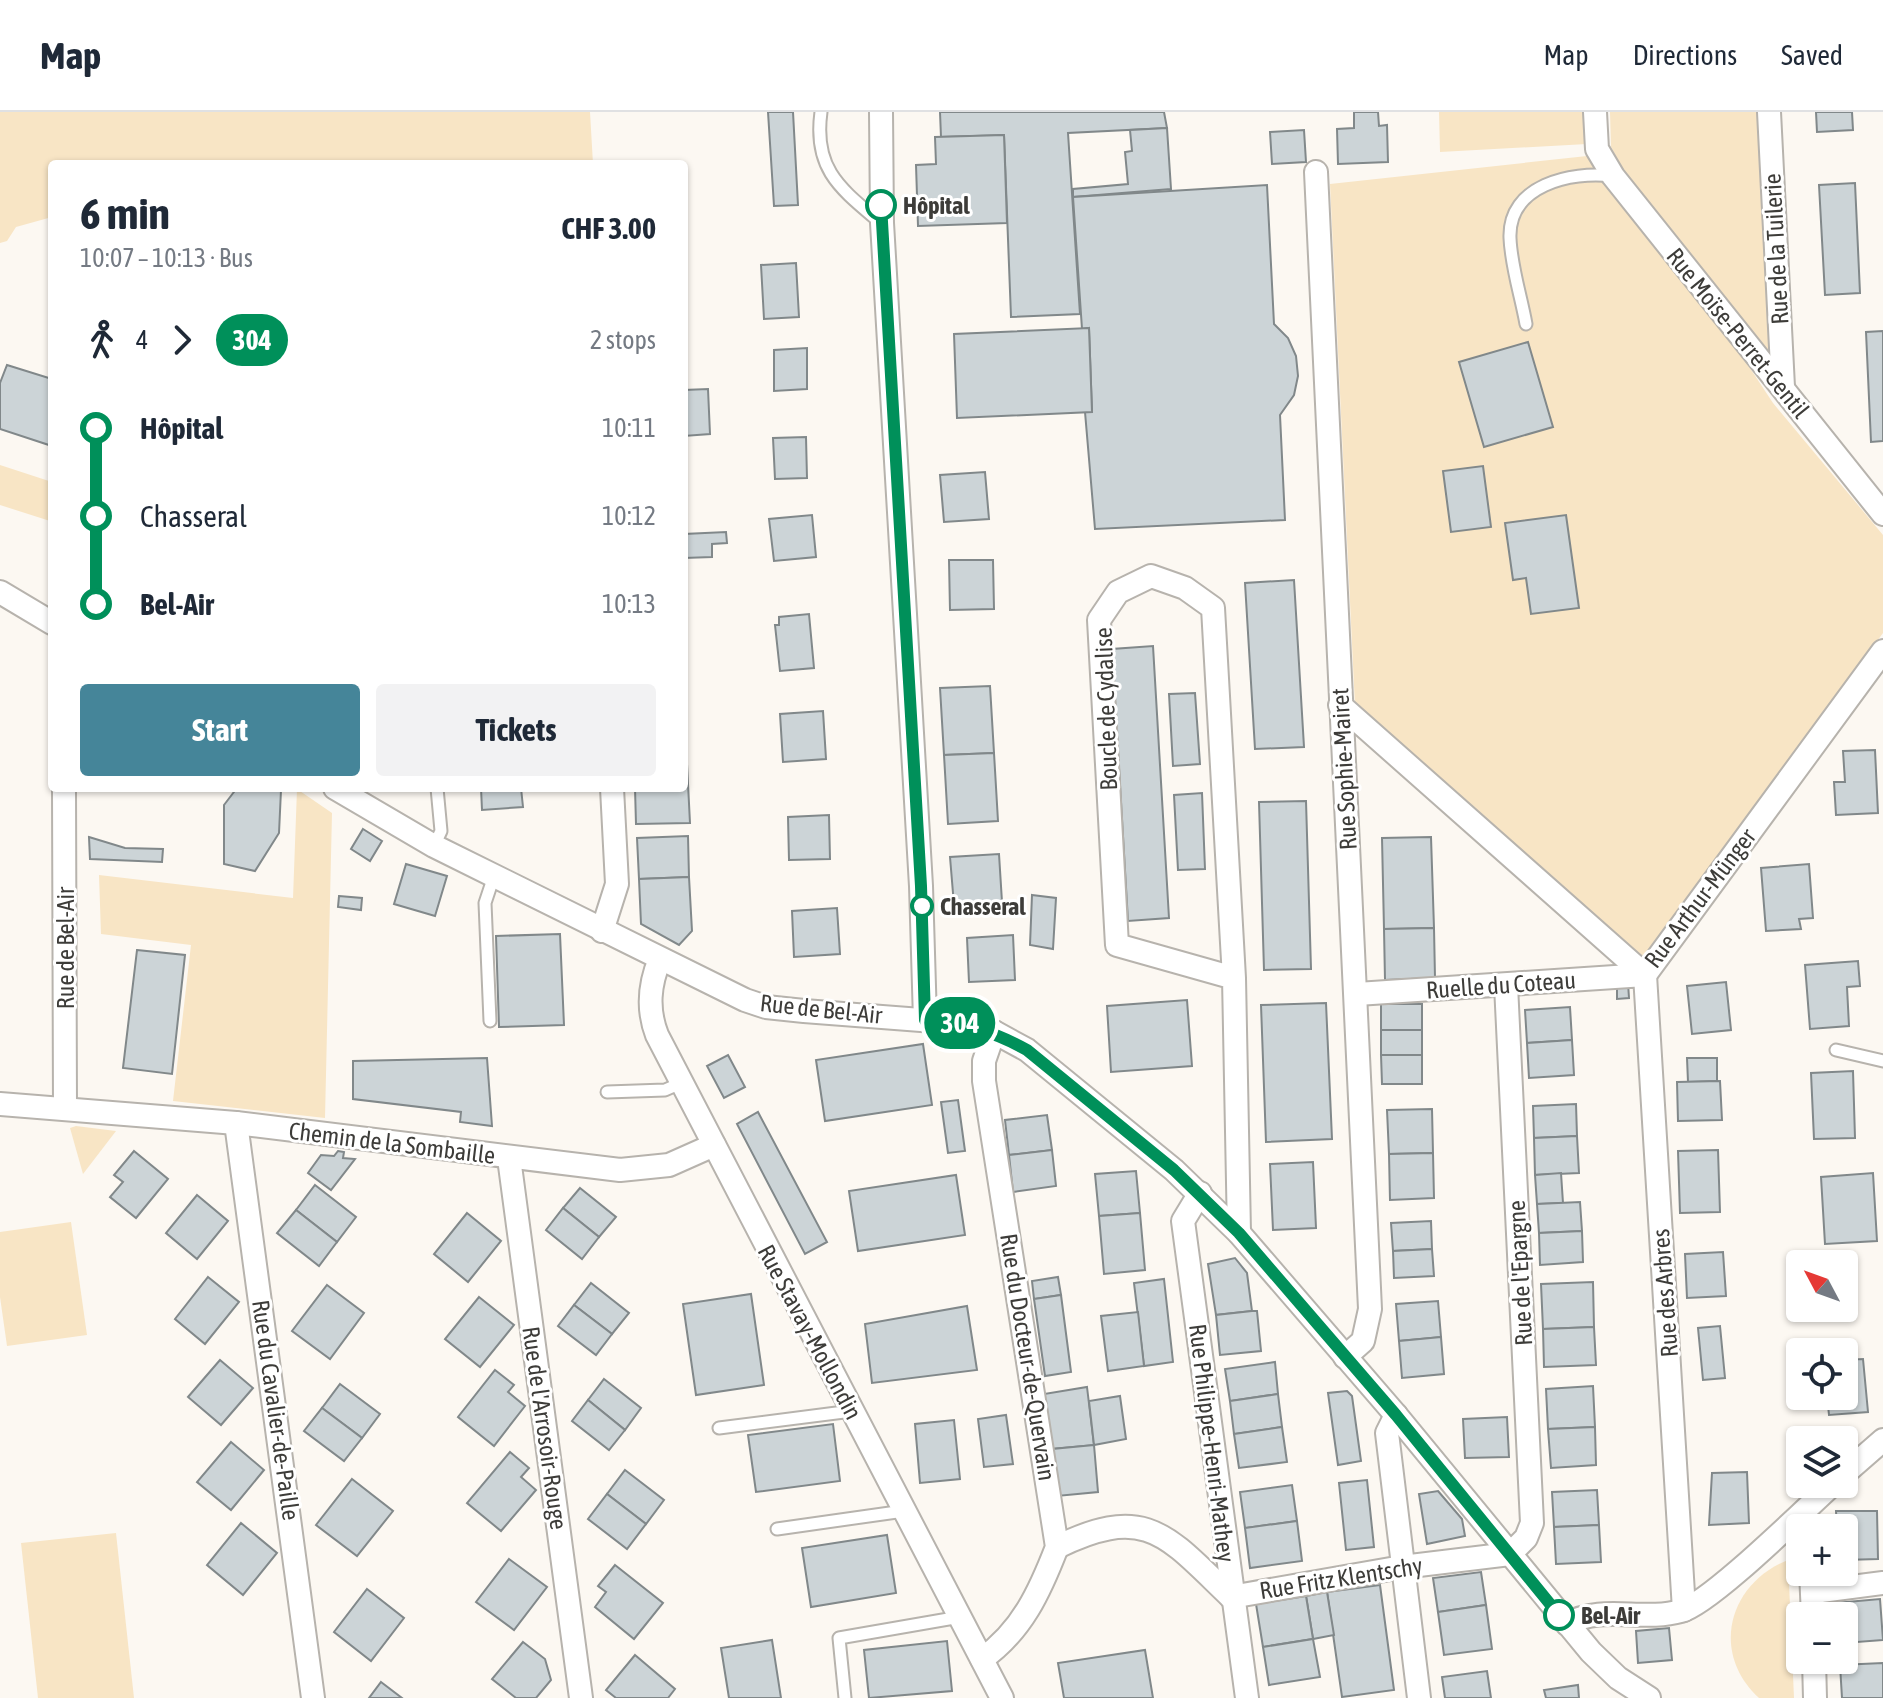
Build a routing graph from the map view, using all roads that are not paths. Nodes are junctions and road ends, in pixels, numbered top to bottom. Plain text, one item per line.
1 (821, 112) edge
2 (881, 112) edge
3 (1595, 112) edge
4 (1769, 112) edge
5 (1316, 172) dead end
6 (1613, 176) junction
7 (882, 223) junction
8 (1526, 324) dead end
9 (1783, 387) junction
10 (1883, 514) edge
11 (0, 592) edge
12 (48, 621) edge
13 (1883, 651) edge
14 (1340, 705) junction
15 (64, 792) edge
16 (342, 792) edge
17 (437, 792) edge
18 (612, 792) edge
19 (434, 846) junction
20 (494, 876) junction
21 (602, 931) junction
22 (660, 959) junction
23 (1645, 975) junction
24 (1234, 978) junction
25 (1506, 985) junction
26 (1357, 994) junction
27 (925, 1020) junction
28 (490, 1021) dead end
29 (994, 1032) junction
30 (1836, 1050) dead end
31 (1883, 1061) edge
32 (681, 1083) junction
33 (607, 1092) dead end
34 (0, 1104) edge
35 (65, 1108) junction
36 (236, 1123) junction
37 (714, 1145) junction
38 (509, 1158) junction
39 (1200, 1193) junction
40 (1239, 1233) junction
41 (1345, 1357) junction
42 (852, 1411) junction
43 (1396, 1415) junction
44 (719, 1428) dead end
45 (1883, 1440) edge
46 (1858, 1462) edge
47 (1822, 1498) edge
48 (904, 1511) junction
49 (1810, 1514) edge
50 (777, 1529) dead end
51 (1786, 1534) edge
52 (1057, 1547) junction
53 (1510, 1554) junction
54 (1402, 1567) junction
55 (1858, 1583) edge
56 (1883, 1583) edge
57 (1231, 1597) junction
58 (1684, 1610) junction
59 (960, 1617) junction
60 (1567, 1624) junction
61 (982, 1659) junction
62 (1814, 1674) edge
63 (1614, 1688) edge
64 (313, 1698) edge
65 (581, 1698) edge
66 (845, 1698) edge
67 (1002, 1698) edge
68 (1247, 1698) edge
69 (1419, 1698) edge
70 (1649, 1698) edge
71 (1815, 1698) edge

1 - 7 lane
2 - 7 street
3 - 6 street, Rue Moïse-Perret-Gentil
4 - 9 street, Rue de la Tuilerie
5 - 14 street, Rue Sophie-Mairet
6 - 8 lane
6 - 9 street, Rue Moïse-Perret-Gentil
7 - 27 street
9 - 10 street, Rue Moïse-Perret-Gentil
11 - 12 street
13 - 23 street, Rue Arthur-Münger
14 - 23 street, Rue Arthur-Münger
14 - 26 street, Rue Sophie-Mairet
15 - 35 street, Rue de Bel-Air
16 - 19 street, Rue de Bel-Air
17 - 19 lane
18 - 21 street
19 - 20 street, Rue de Bel-Air
20 - 21 street, Rue de Bel-Air
20 - 28 lane
21 - 22 street, Rue de Bel-Air
22 - 27 street, Rue de Bel-Air
22 - 32 street, Rue Stavay-Mollondin
23 - 25 street, Ruelle du Coteau
23 - 58 street, Rue des Arbres
24 - 24 street, Boucle de Cydalise
24 - 40 street, Boucle de Cydalise
25 - 26 street, Ruelle du Coteau
25 - 53 street, Rue de l'Epargne
26 - 41 street, Rue Sophie-Mairet
27 - 29 street, Rue de Bel-Air
29 - 39 street, Rue de Bel-Air
29 - 52 street, Rue du Docteur-de-Quervain
30 - 31 lane
32 - 33 lane
32 - 37 street, Rue Stavay-Mollondin
34 - 35 street, Chemin de la Sombaille
35 - 36 street, Chemin de la Sombaille
36 - 38 street, Chemin de la Sombaille
36 - 64 street, Rue du Cavalier-de-Paille
37 - 38 street, Chemin de la Sombaille
37 - 42 street, Rue Stavay-Mollondin
38 - 65 street, Rue de l'Arrosoir-Rouge
39 - 40 street, Rue de Bel-Air
39 - 57 street, Rue Philippe-Henri-Mathey
40 - 41 street, Rue de Bel-Air
41 - 43 street, Rue de Bel-Air
42 - 44 lane
42 - 48 street, Rue Stavay-Mollondin
43 - 53 street, Rue de Bel-Air
43 - 54 street
45 - 46 street
47 - 49 street
48 - 50 lane
48 - 59 street, Rue Stavay-Mollondin
51 - 58 street
52 - 57 street, Rue Fritz Klentschy
52 - 61 street
53 - 54 street, Rue Fritz Klentschy
53 - 60 street, Rue de Bel-Air
54 - 57 street, Rue Fritz Klentschy
54 - 69 street
55 - 56 street
57 - 68 street, Rue Philippe-Henri-Mathey
58 - 60 street
59 - 61 street, Rue Stavay-Mollondin
59 - 66 lane
60 - 63 street, Rue de Bel-Air
61 - 67 street, Rue Stavay-Mollondin
62 - 71 street
63 - 70 street, Rue de Bel-Air

